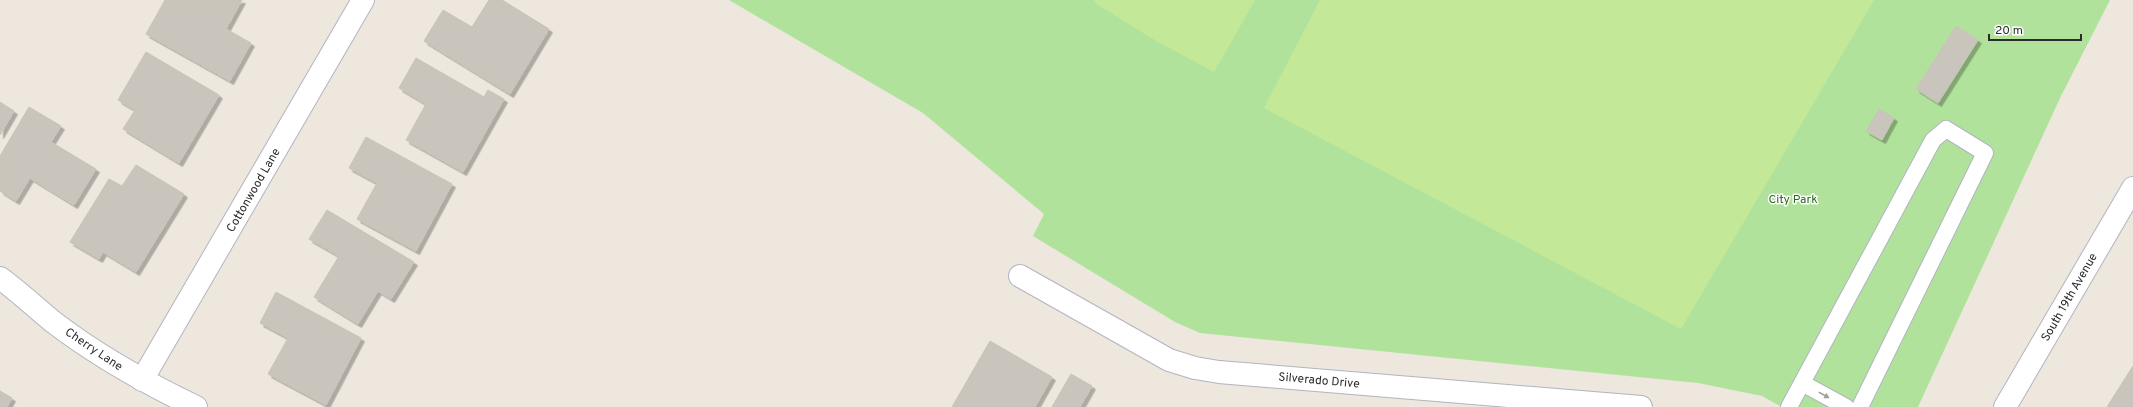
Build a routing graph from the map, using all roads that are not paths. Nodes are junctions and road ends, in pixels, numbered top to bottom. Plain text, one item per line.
1 (363, 0) edge
2 (2133, 188) edge
3 (1020, 276) dead end
4 (0, 278) edge
5 (142, 380) junction
6 (1802, 383) junction
7 (196, 407) edge
8 (1641, 407) edge
9 (1789, 407) edge
10 (1846, 407) edge
11 (1860, 407) edge
12 (2006, 407) edge

1 - 5 street, Cottonwood Lane
2 - 12 street, South 19th Avenue
3 - 8 street, Silverado Drive
4 - 5 street, Cherry Lane
5 - 7 street, Cherry Lane
6 - 9 lane
6 -> 10 lane
6 - 11 lane

